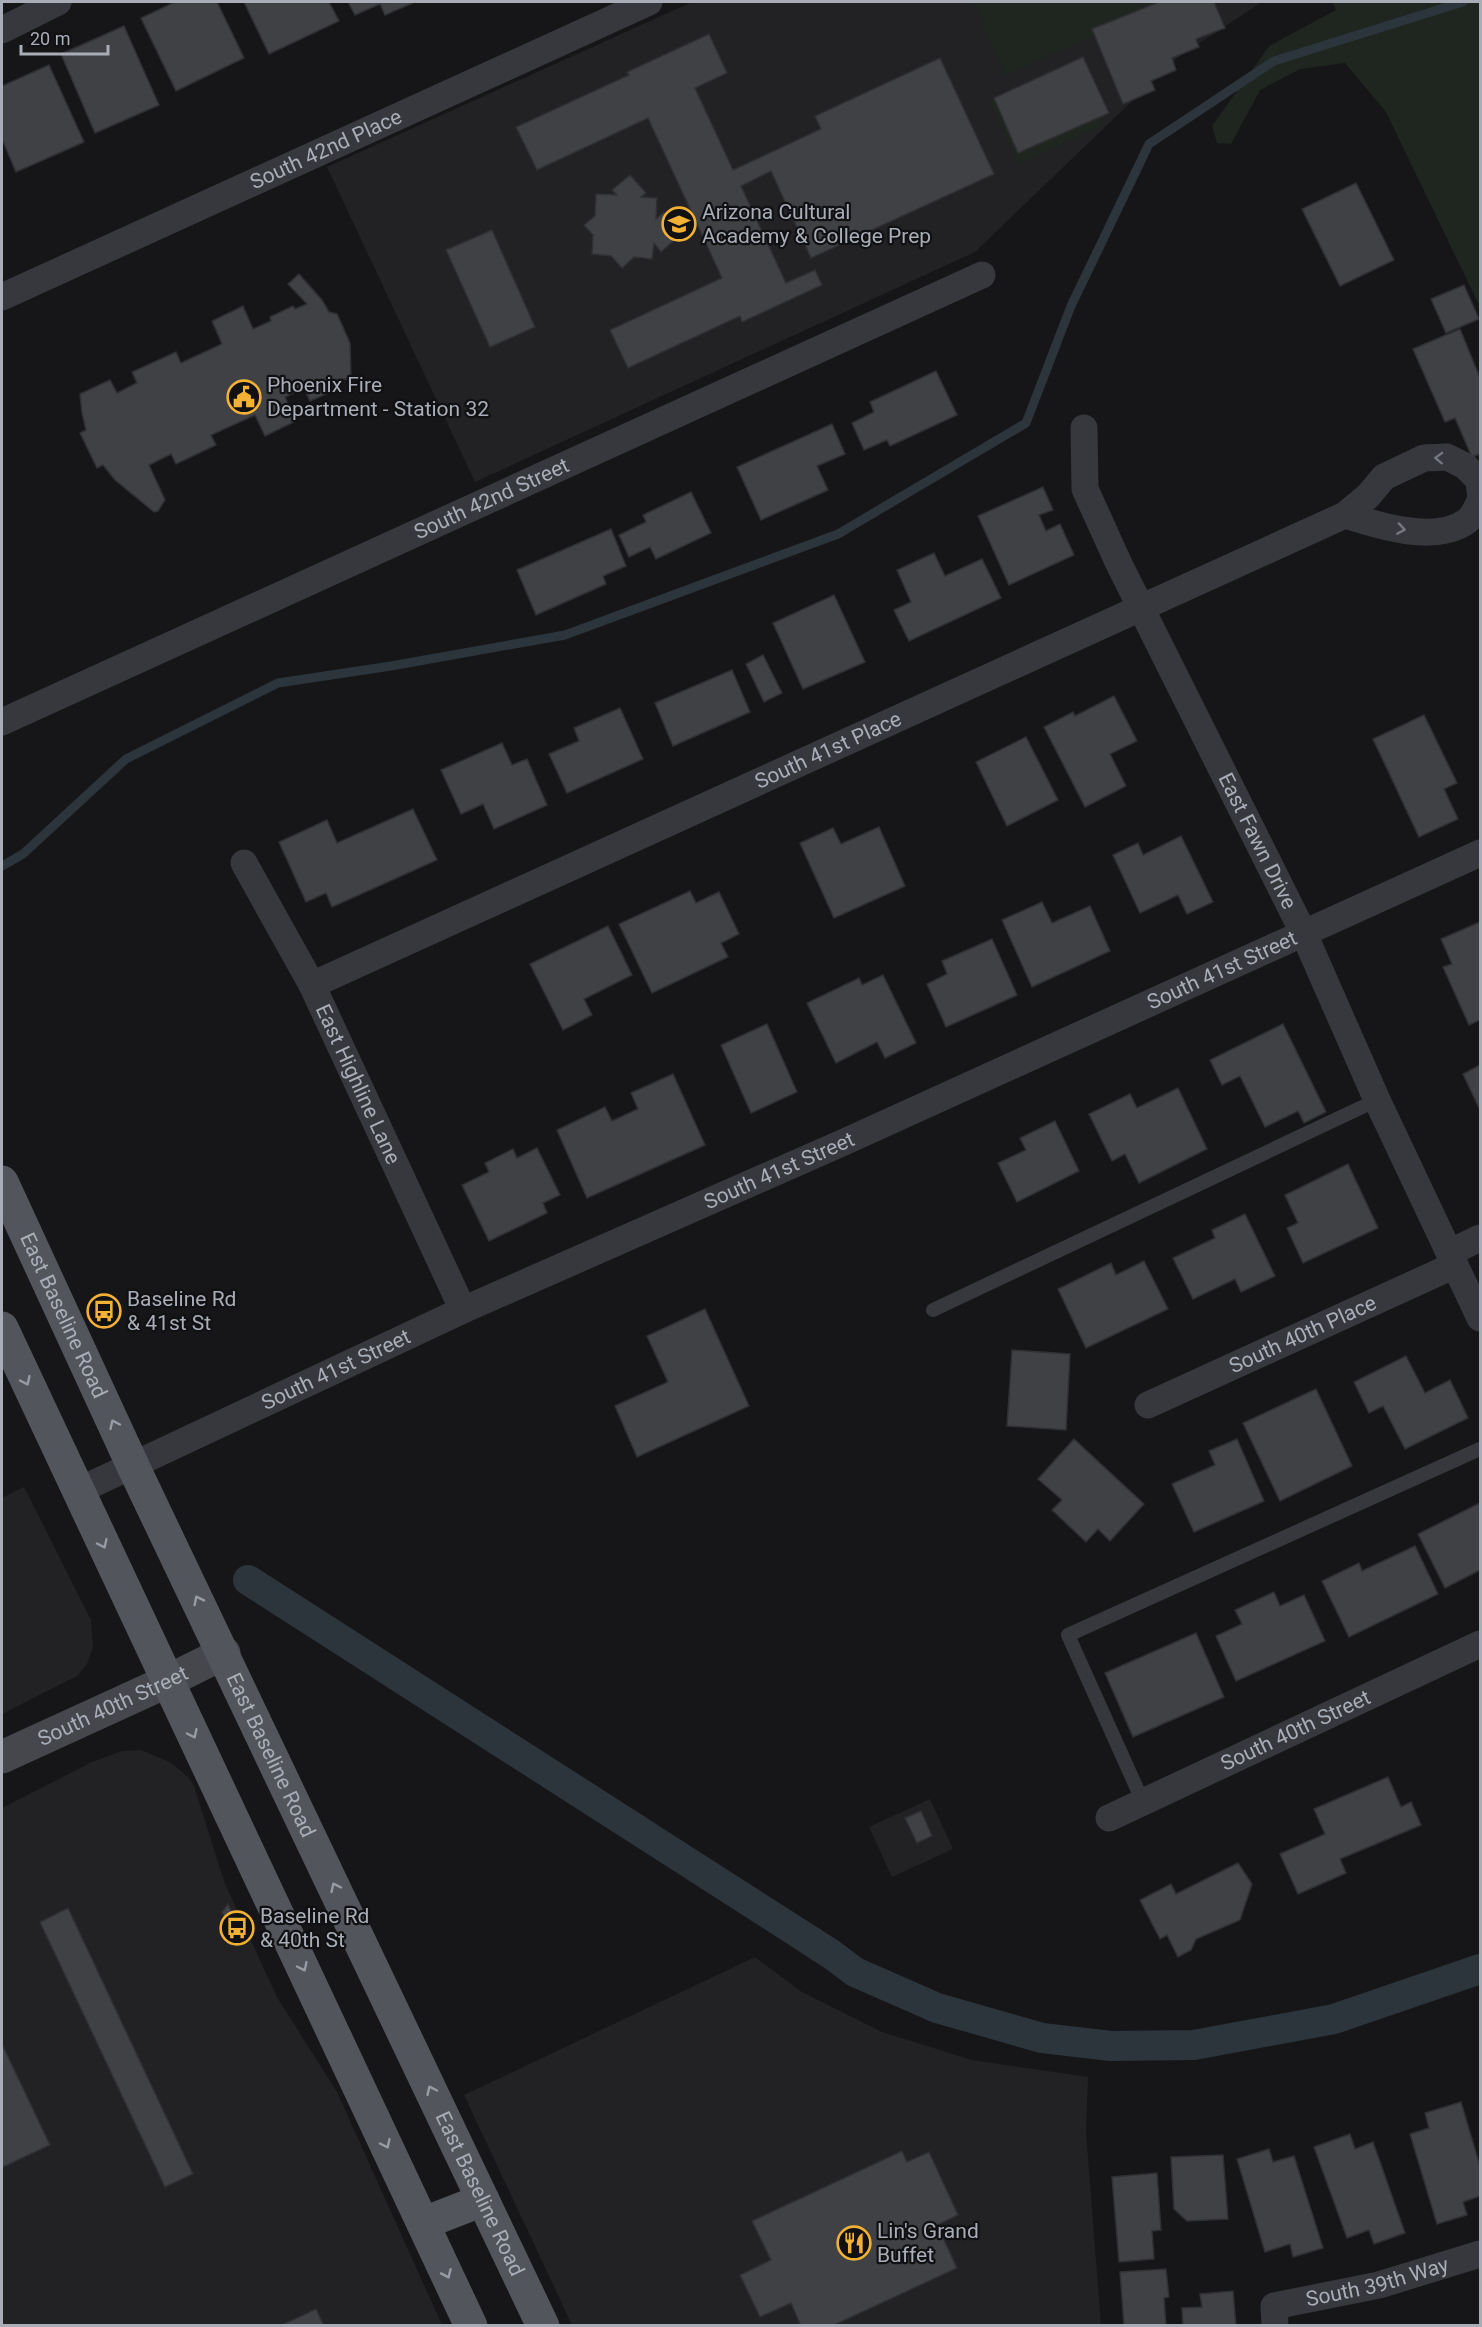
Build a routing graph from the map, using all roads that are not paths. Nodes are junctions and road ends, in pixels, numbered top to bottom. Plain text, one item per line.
1 (58, 2) edge
2 (649, 2) edge
3 (2, 30) edge
4 (982, 275) dead end
5 (2, 297) edge
6 (1084, 428) dead end
7 (1480, 491) edge
8 (1480, 501) edge
9 (1345, 515) junction
10 (1141, 608) junction
11 (2, 722) edge
12 (1480, 853) edge
13 (244, 863) dead end
14 (1304, 934) junction
15 (312, 985) junction
16 (1377, 1100) junction
17 (2, 1182) edge
18 (1480, 1238) edge
19 (1452, 1259) junction
20 (463, 1310) junction
21 (933, 1310) dead end
22 (1480, 1318) edge
23 (2, 1328) edge
24 (1148, 1405) dead end
25 (1480, 1449) edge
26 (133, 1466) junction
27 (78, 1491) junction
28 (1480, 1644) edge
29 (224, 1653) junction
30 (168, 1681) junction
31 (2, 1757) edge
32 (1143, 1802) junction
33 (1109, 1818) dead end
34 (483, 2200) junction
35 (424, 2223) junction
36 (1480, 2254) edge
37 (1274, 2316) edge
38 (471, 2325) edge
39 (543, 2325) edge

1 - 3 street
2 - 5 street, South 42nd Place
4 - 11 street, South 42nd Street
6 - 10 street, East Fawn Drive
7 -> 9 street, South 41st Place
9 -> 8 street
9 - 10 street, South 41st Place
10 - 14 street, East Fawn Drive
10 - 15 street, South 41st Place
12 - 14 street, South 41st Street
13 - 15 street, East Highline Lane
14 - 16 street, East Fawn Drive
14 - 20 street, South 41st Street
15 - 20 street, East Highline Lane
16 - 19 street, East Fawn Drive
16 - 21 lane
26 -> 17 main road, East Baseline Road
18 - 19 street, South 40th Place
19 - 22 street, East Fawn Drive
19 - 24 street, South 40th Place
20 - 26 street, South 41st Street
23 -> 27 main road
25 - 32 lane
26 - 27 street, South 41st Street
29 -> 26 main road, East Baseline Road
27 -> 30 main road
28 - 32 street, South 40th Street
29 - 30 main road, South 40th Street
34 -> 29 main road, East Baseline Road
30 - 31 main road, South 40th Street
30 -> 35 main road
32 - 33 street, South 40th Street
34 - 35 main road
34 - 39 main road, East Baseline Road
35 -> 38 main road
36 - 37 street, South 39th Way

